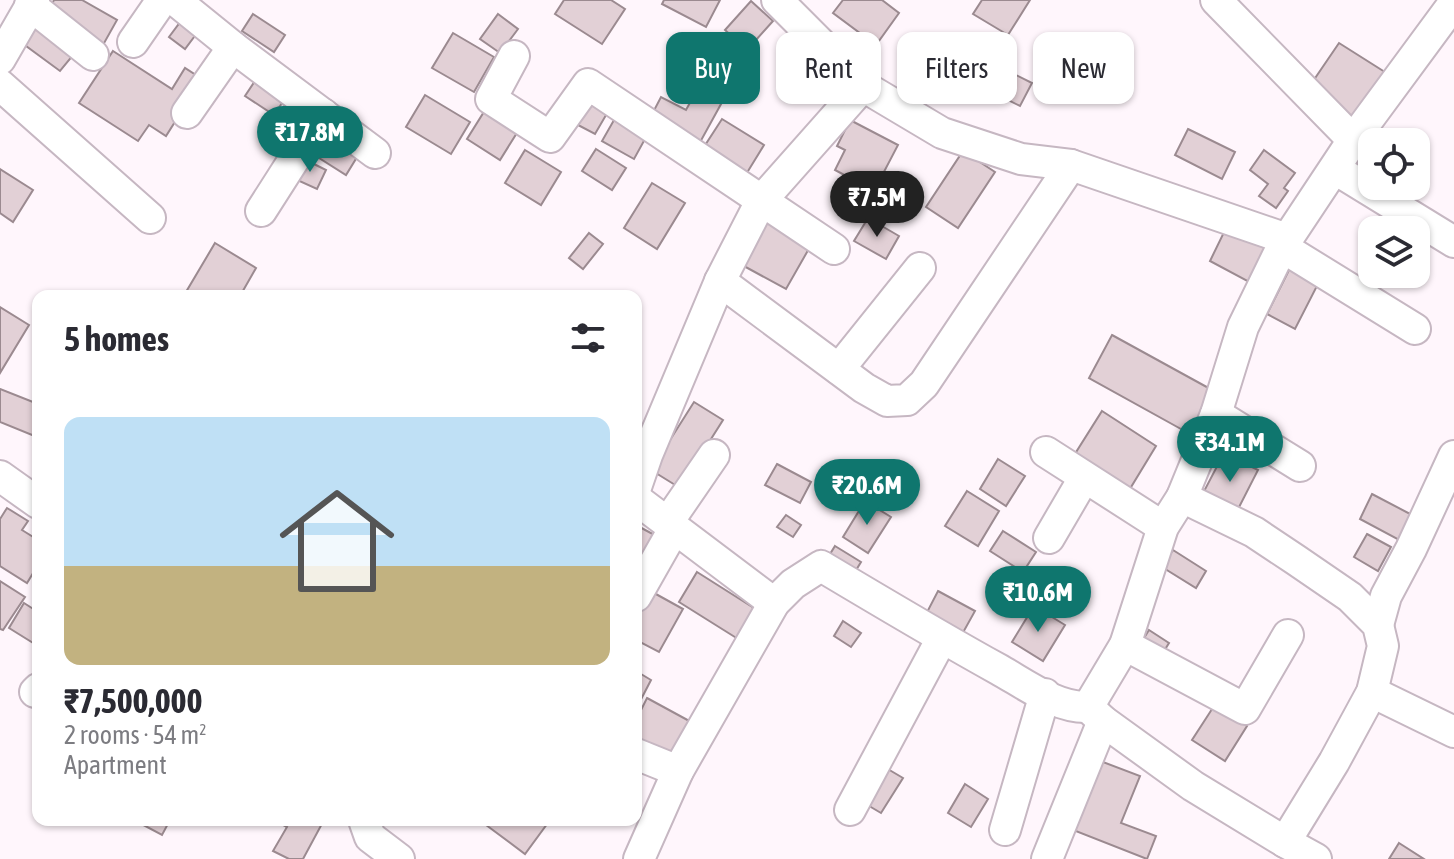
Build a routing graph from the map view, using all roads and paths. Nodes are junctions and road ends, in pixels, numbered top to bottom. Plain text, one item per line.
1 (162, 0) edge
2 (175, 0) edge
3 (1216, 0) edge
4 (32, 3) edge
5 (1454, 3) edge
6 (797, 6) edge
7 (818, 32) edge
8 (133, 42) dead end
9 (233, 47) junction
10 (93, 55) dead end
11 (1, 56) edge
12 (514, 56) dead end
13 (0, 85) edge
14 (881, 97) edge
15 (847, 104) edge
16 (187, 113) dead end
17 (323, 114) junction
18 (1353, 140) junction
19 (375, 153) dead end
20 (1071, 165) junction
21 (1335, 169) junction
22 (761, 201) junction
23 (261, 211) dead end
24 (150, 218) dead end
25 (1454, 242) edge
26 (1285, 243) junction
27 (834, 249) dead end
28 (920, 268) dead end
29 (720, 281) junction
30 (1415, 329) dead end
31 (839, 369) junction
32 (1216, 414) junction
33 (1046, 452) dead end
34 (714, 455) dead end
35 (1454, 456) edge
36 (1300, 466) dead end
37 (642, 470) edge
38 (0, 478) edge
39 (1084, 478) junction
40 (1182, 497) junction
41 (32, 499) edge
42 (642, 504) edge
43 (671, 526) junction
44 (1163, 527) junction
45 (1049, 538) dead end
46 (642, 584) edge
47 (774, 603) junction
48 (1378, 625) junction
49 (1288, 635) dead end
50 (942, 638) junction
51 (1125, 645) junction
52 (1372, 692) junction
53 (1045, 694) junction
54 (1095, 714) junction
55 (1454, 732) edge
56 (642, 756) edge
57 (678, 771) junction
58 (850, 810) dead end
59 (366, 826) edge
60 (1005, 830) dead end
61 (1285, 842) junction
62 (399, 859) edge
63 (639, 859) edge
64 (1047, 859) edge
65 (1316, 859) edge

1 - 8 street
2 - 9 street
3 - 18 street
4 - 10 street
4 - 11 street
5 - 18 street
6 - 7 street
9 - 16 street
9 - 17 street
12 - 22 street
13 - 24 street
14 - 20 street
15 - 22 street
17 - 19 street
17 - 23 street
18 - 21 street
20 - 26 street
20 - 31 street
21 - 25 street
21 - 26 street
22 - 27 street
22 - 29 street
26 - 30 street
26 - 32 street
28 - 31 street
29 - 31 street
29 - 37 street
32 - 36 street
32 - 40 street
33 - 39 street
34 - 43 street
35 - 48 street
38 - 41 street
39 - 44 street
39 - 45 street
40 - 44 street
40 - 48 street
42 - 43 street
43 - 46 street
43 - 47 street
44 - 51 street
47 - 50 street
47 - 57 street
48 - 52 street
49 - 51 street
50 - 53 street
50 - 58 street
51 - 54 street
52 - 55 street
52 - 61 street
53 - 54 street
53 - 60 street
54 - 61 street
54 - 64 street
56 - 57 street
57 - 63 street
59 - 62 street
61 - 65 street

